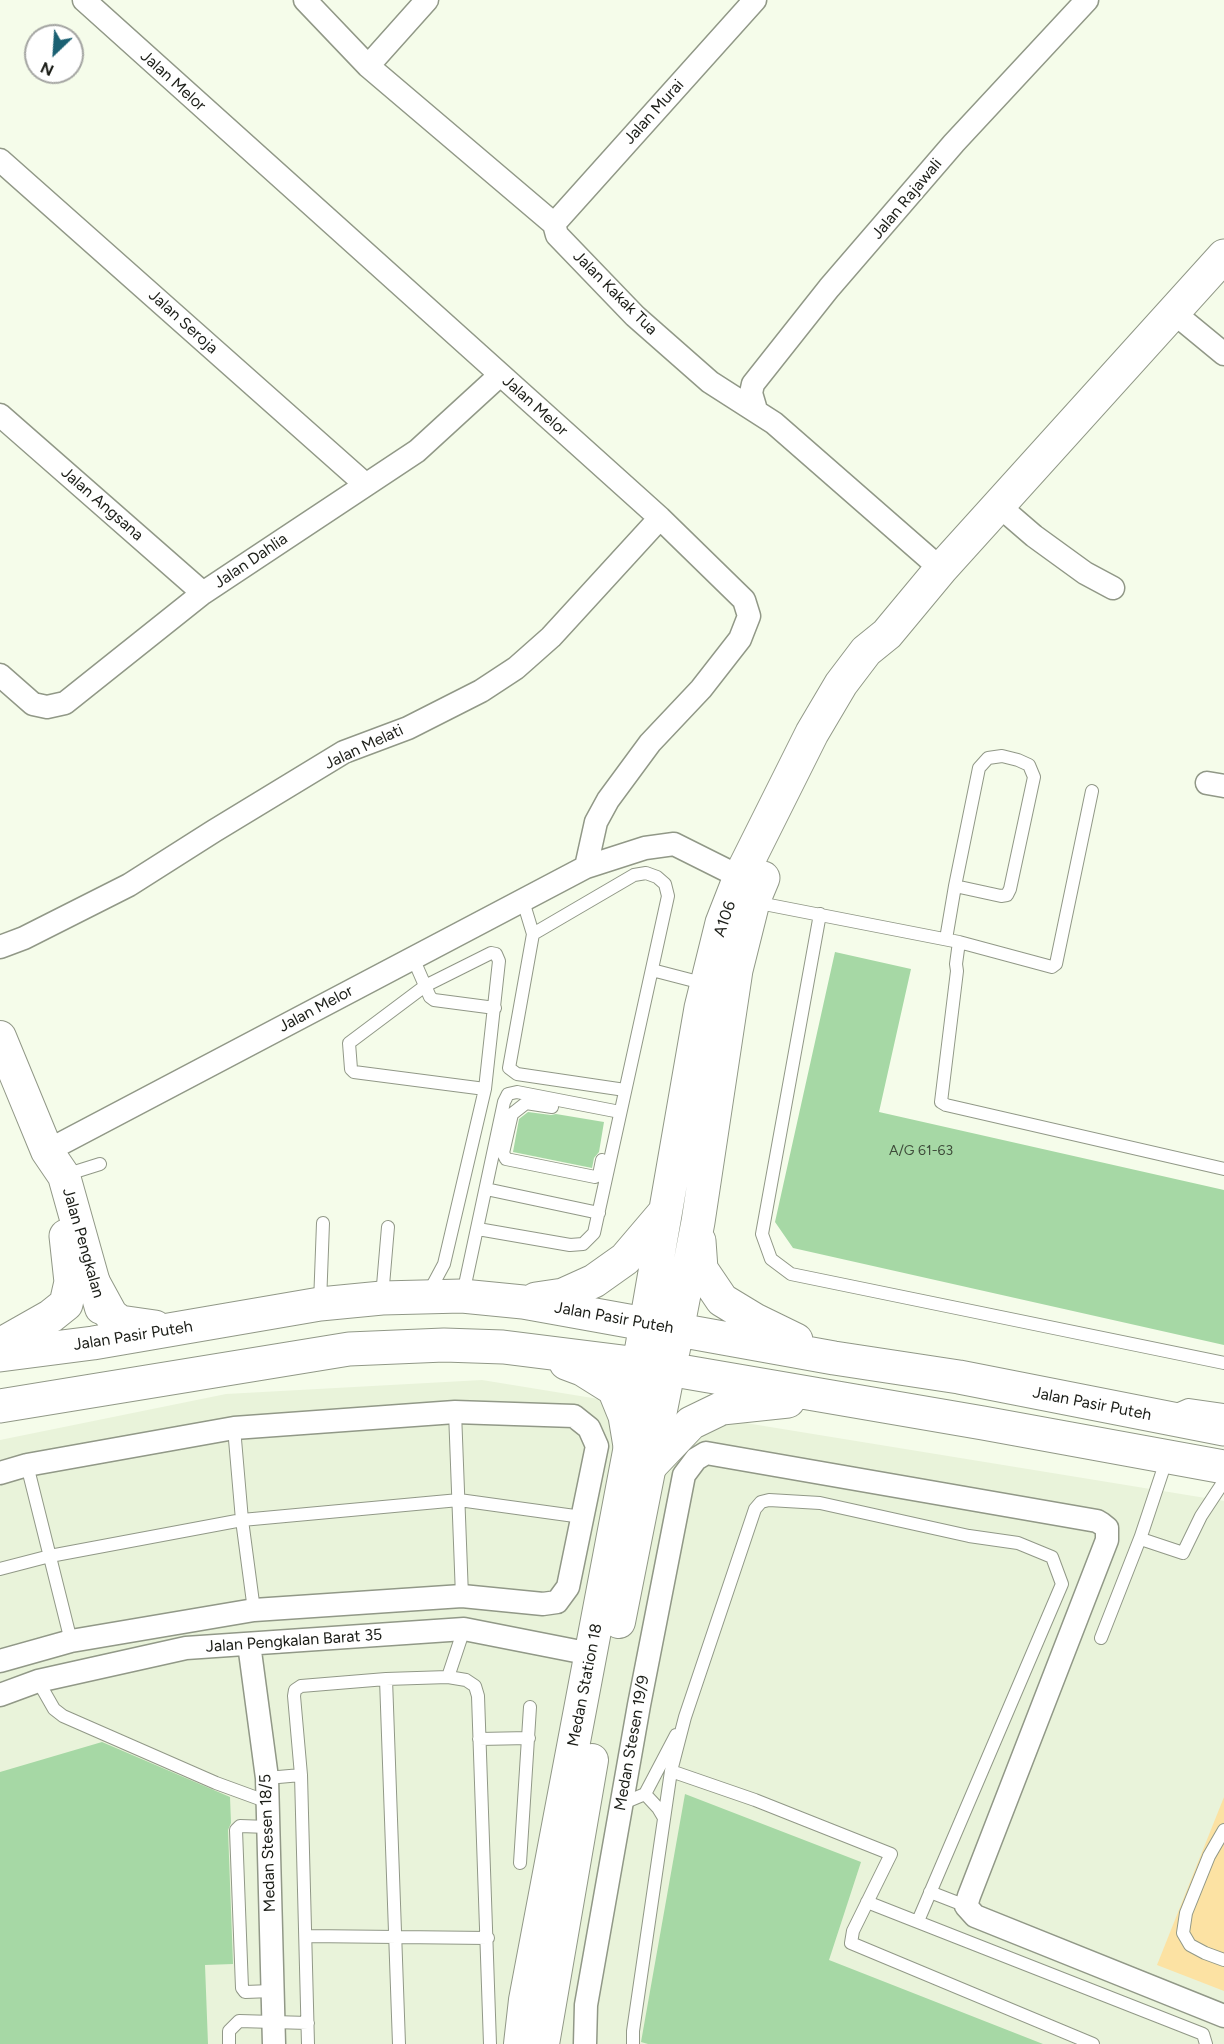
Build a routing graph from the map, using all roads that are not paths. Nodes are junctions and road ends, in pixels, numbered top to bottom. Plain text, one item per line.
1 (84, 0) edge
2 (305, 0) edge
3 (427, 0) edge
4 (754, 0) edge
5 (1087, 0) edge
6 (368, 66) junction
7 (0, 160) edge
8 (554, 224) junction
9 (1224, 256) edge
10 (1173, 312) junction
11 (1224, 354) edge
12 (500, 375) junction
13 (756, 410) junction
14 (0, 416) edge
15 (365, 484) junction
16 (998, 505) junction
17 (660, 518) junction
18 (941, 569) junction
19 (1113, 588) dead end
20 (203, 593) junction
21 (0, 675) edge
22 (1092, 791) dead end
23 (586, 867) junction
24 (956, 886) junction
25 (747, 890) junction
26 (523, 901) junction
27 (820, 914) junction
28 (533, 934) junction
29 (946, 939) junction
30 (959, 942) junction
31 (0, 946) edge
32 (413, 958) junction
33 (652, 970) junction
34 (718, 972) junction
35 (425, 986) junction
36 (495, 1008) junction
37 (0, 1037) edge
38 (485, 1089) junction
39 (625, 1090) junction
40 (597, 1108) junction
41 (621, 1112) junction
42 (613, 1148) junction
43 (55, 1163) junction
44 (100, 1164) dead end
45 (1224, 1169) edge
46 (486, 1189) junction
47 (664, 1212) junction
48 (599, 1213) junction
49 (698, 1221) junction
50 (323, 1223) dead end
51 (388, 1227) dead end
52 (478, 1229) junction
53 (66, 1236) junction
54 (93, 1282) junction
55 (462, 1296) junction
56 (426, 1297) junction
57 (382, 1298) junction
58 (523, 1302) junction
59 (320, 1304) junction
60 (645, 1325) junction
61 (173, 1330) junction
62 (677, 1330) junction
63 (102, 1344) junction
64 (0, 1345) edge
65 (349, 1349) junction
66 (532, 1350) junction
67 (0, 1355) edge
68 (834, 1358) junction
69 (1224, 1364) edge
70 (654, 1367) junction
71 (0, 1387) edge
72 (826, 1397) junction
73 (0, 1406) edge
74 (1224, 1410) edge
75 (455, 1412) junction
76 (1159, 1418) junction
77 (234, 1428) junction
78 (1224, 1430) edge
79 (640, 1456) junction
80 (1168, 1457) junction
81 (27, 1465) junction
82 (1224, 1467) edge
83 (0, 1473) edge
84 (1224, 1480) edge
85 (459, 1500) junction
86 (582, 1517) junction
87 (242, 1520) junction
88 (1141, 1536) junction
89 (50, 1556) junction
90 (0, 1569) edge
91 (462, 1596) junction
92 (254, 1610) junction
93 (464, 1629) junction
94 (1101, 1638) dead end
95 (71, 1641) junction
96 (249, 1644) junction
97 (591, 1654) junction
98 (0, 1660) edge
99 (76, 1672) junction
100 (448, 1677) junction
101 (386, 1679) junction
102 (38, 1681) junction
103 (0, 1695) edge
104 (530, 1707) dead end
105 (685, 1717) junction
106 (529, 1738) junction
107 (480, 1739) junction
108 (671, 1771) junction
109 (301, 1775) junction
110 (267, 1778) junction
111 (645, 1794) junction
112 (586, 1795) junction
113 (268, 1802) junction
114 (621, 1804) junction
115 (664, 1818) junction
116 (268, 1827) junction
117 (1224, 1830) edge
118 (520, 1863) dead end
119 (930, 1892) junction
120 (867, 1902) junction
121 (966, 1906) junction
122 (918, 1921) junction
123 (307, 1936) junction
124 (395, 1938) junction
125 (488, 1938) junction
126 (1224, 1960) edge
127 (272, 1991) junction
128 (1224, 2016) edge
129 (273, 2021) junction
130 (308, 2023) junction
131 (229, 2044) edge
132 (274, 2044) edge
133 (308, 2044) edge
134 (399, 2044) edge
135 (490, 2044) edge
136 (520, 2044) edge
137 (543, 2044) edge
138 (585, 2044) edge
139 (633, 2044) edge
140 (1094, 2044) edge
141 (1206, 2044) edge

1 - 12 street, Jalan Melor
2 - 6 street, Jalan Kakak Tua
3 - 6 street
4 - 8 street, Jalan Murai
5 - 13 street, Jalan Rajawali
6 - 8 street, Jalan Kakak Tua
7 - 15 street, Jalan Seroja
8 - 13 street, Jalan Kakak Tua
9 - 10 main road, A106
10 - 11 street
10 - 16 main road, A106
12 - 15 street, Jalan Dahlia
12 - 17 street, Jalan Melor
13 - 18 street, Jalan Kakak Tua
14 - 20 street, Jalan Angsana
15 - 20 street, Jalan Dahlia
16 - 18 main road, A106
16 - 19 street
17 - 23 street, Jalan Melor
17 - 31 street, Jalan Melati
18 - 25 main road, A106
20 - 21 street, Jalan Dahlia
22 - 30 lane
23 - 25 street, Jalan Melor
23 - 26 street, Jalan Melor
24 - 24 lane
24 - 29 lane
25 - 27 lane
25 - 34 main road, A106
26 - 28 lane
26 - 32 street, Jalan Melor
27 - 29 lane
27 - 69 lane
28 - 33 lane
28 - 39 lane
29 - 30 lane
30 - 45 lane
32 - 35 lane
32 - 43 street, Jalan Melor
33 - 34 lane
33 - 39 lane
34 - 47 main road, Medan Station 18
34 - 49 main road
35 - 36 lane
35 - 36 lane
35 - 38 lane
36 - 38 lane
37 - 43 street, Jalan Pengkalan
38 - 56 lane
39 - 41 lane
40 - 41 lane
40 - 42 lane
40 - 46 lane
41 - 42 lane
42 - 48 lane
43 - 44 lane
43 - 53 street, Jalan Pengkalan
43 - 54 street, Jalan Pengkalan
46 - 48 lane
46 - 52 lane
47 - 58 main road
47 - 60 main road, Medan Station 18
48 - 52 lane
49 - 62 main road, Medan Station 18
49 - 68 main road
50 - 59 lane
51 - 57 lane
52 - 55 lane
53 - 63 street, Jalan Pengkalan
53 - 64 main road
54 - 61 main road
54 - 63 street, Jalan Pengkalan
55 - 56 main road, Jalan Pasir Puteh
55 - 58 main road, Jalan Pasir Puteh
56 - 57 main road, Jalan Pasir Puteh
57 - 59 main road, Jalan Pasir Puteh
58 - 60 main road, Jalan Pasir Puteh
59 - 61 main road, Jalan Pasir Puteh
60 - 62 main road, Jalan Pasir Puteh
60 - 70 main road, Medan Station 18
61 - 63 main road, Jalan Pasir Puteh
62 - 68 main road, Jalan Pasir Puteh
62 - 70 main road, Medan Station 18
63 - 65 main road
63 - 67 main road, Jalan Pasir Puteh
63 - 71 main road
65 - 66 main road
65 - 73 main road
66 - 70 main road
66 - 79 main road
68 - 76 main road, Jalan Pasir Puteh
70 - 72 main road
70 - 79 street, Medan Station 18
72 - 79 main road
72 - 80 main road
74 - 76 lane
75 - 77 street
75 - 85 lane
75 - 86 street
76 - 78 main road, Jalan Pasir Puteh
77 - 81 street
77 - 87 lane
79 - 97 street, Medan Station 18
79 - 112 street, Medan Station 18
80 - 82 main road
80 - 88 lane
81 - 83 street
81 - 89 lane
84 - 88 lane
85 - 86 lane
85 - 87 lane
85 - 91 lane
86 - 91 street
87 - 89 lane
87 - 92 lane
88 - 94 lane
89 - 90 lane
89 - 95 lane
91 - 92 street
91 - 93 street
92 - 95 street
93 - 96 street, Jalan Pengkalan Barat 35
93 - 97 street, Jalan Pengkalan Barat 35
93 - 100 lane
95 - 98 street
95 - 99 street
96 - 99 street, Jalan Pengkalan Barat 35
96 - 110 street, Medan Stesen 18/5
97 - 136 street, Medan Station 18
99 - 102 street, Jalan Pengkalan Barat 35
100 - 101 lane
100 - 107 lane
101 - 109 lane
101 - 124 lane
102 - 103 street, Jalan Pengkalan Barat 35
102 - 113 lane
104 - 106 lane
105 - 108 lane
105 - 111 lane
105 - 119 lane
106 - 107 lane
106 - 118 lane
107 - 125 lane
108 - 115 lane
108 - 120 lane
109 - 110 lane
109 - 123 lane
110 - 113 street, Medan Stesen 18/5
111 - 114 lane
111 - 115 lane
112 - 114 street
112 - 137 street, Medan Station 18
113 - 116 street, Medan Stesen 18/5
114 - 121 street, Medan Stesen 19/9
114 - 138 street, Medan Stesen 19/9
115 - 139 lane
116 - 127 street, Medan Stesen 18/5
116 - 127 lane
117 - 126 lane
119 - 121 lane
119 - 122 lane
120 - 122 lane
120 - 140 lane
121 - 128 street
122 - 141 lane
123 - 124 lane
123 - 130 lane
124 - 125 lane
124 - 134 lane
125 - 135 lane
127 - 129 street, Medan Stesen 18/5
129 - 130 lane
129 - 131 lane
129 - 132 street, Medan Stesen 18/5
130 - 133 lane

